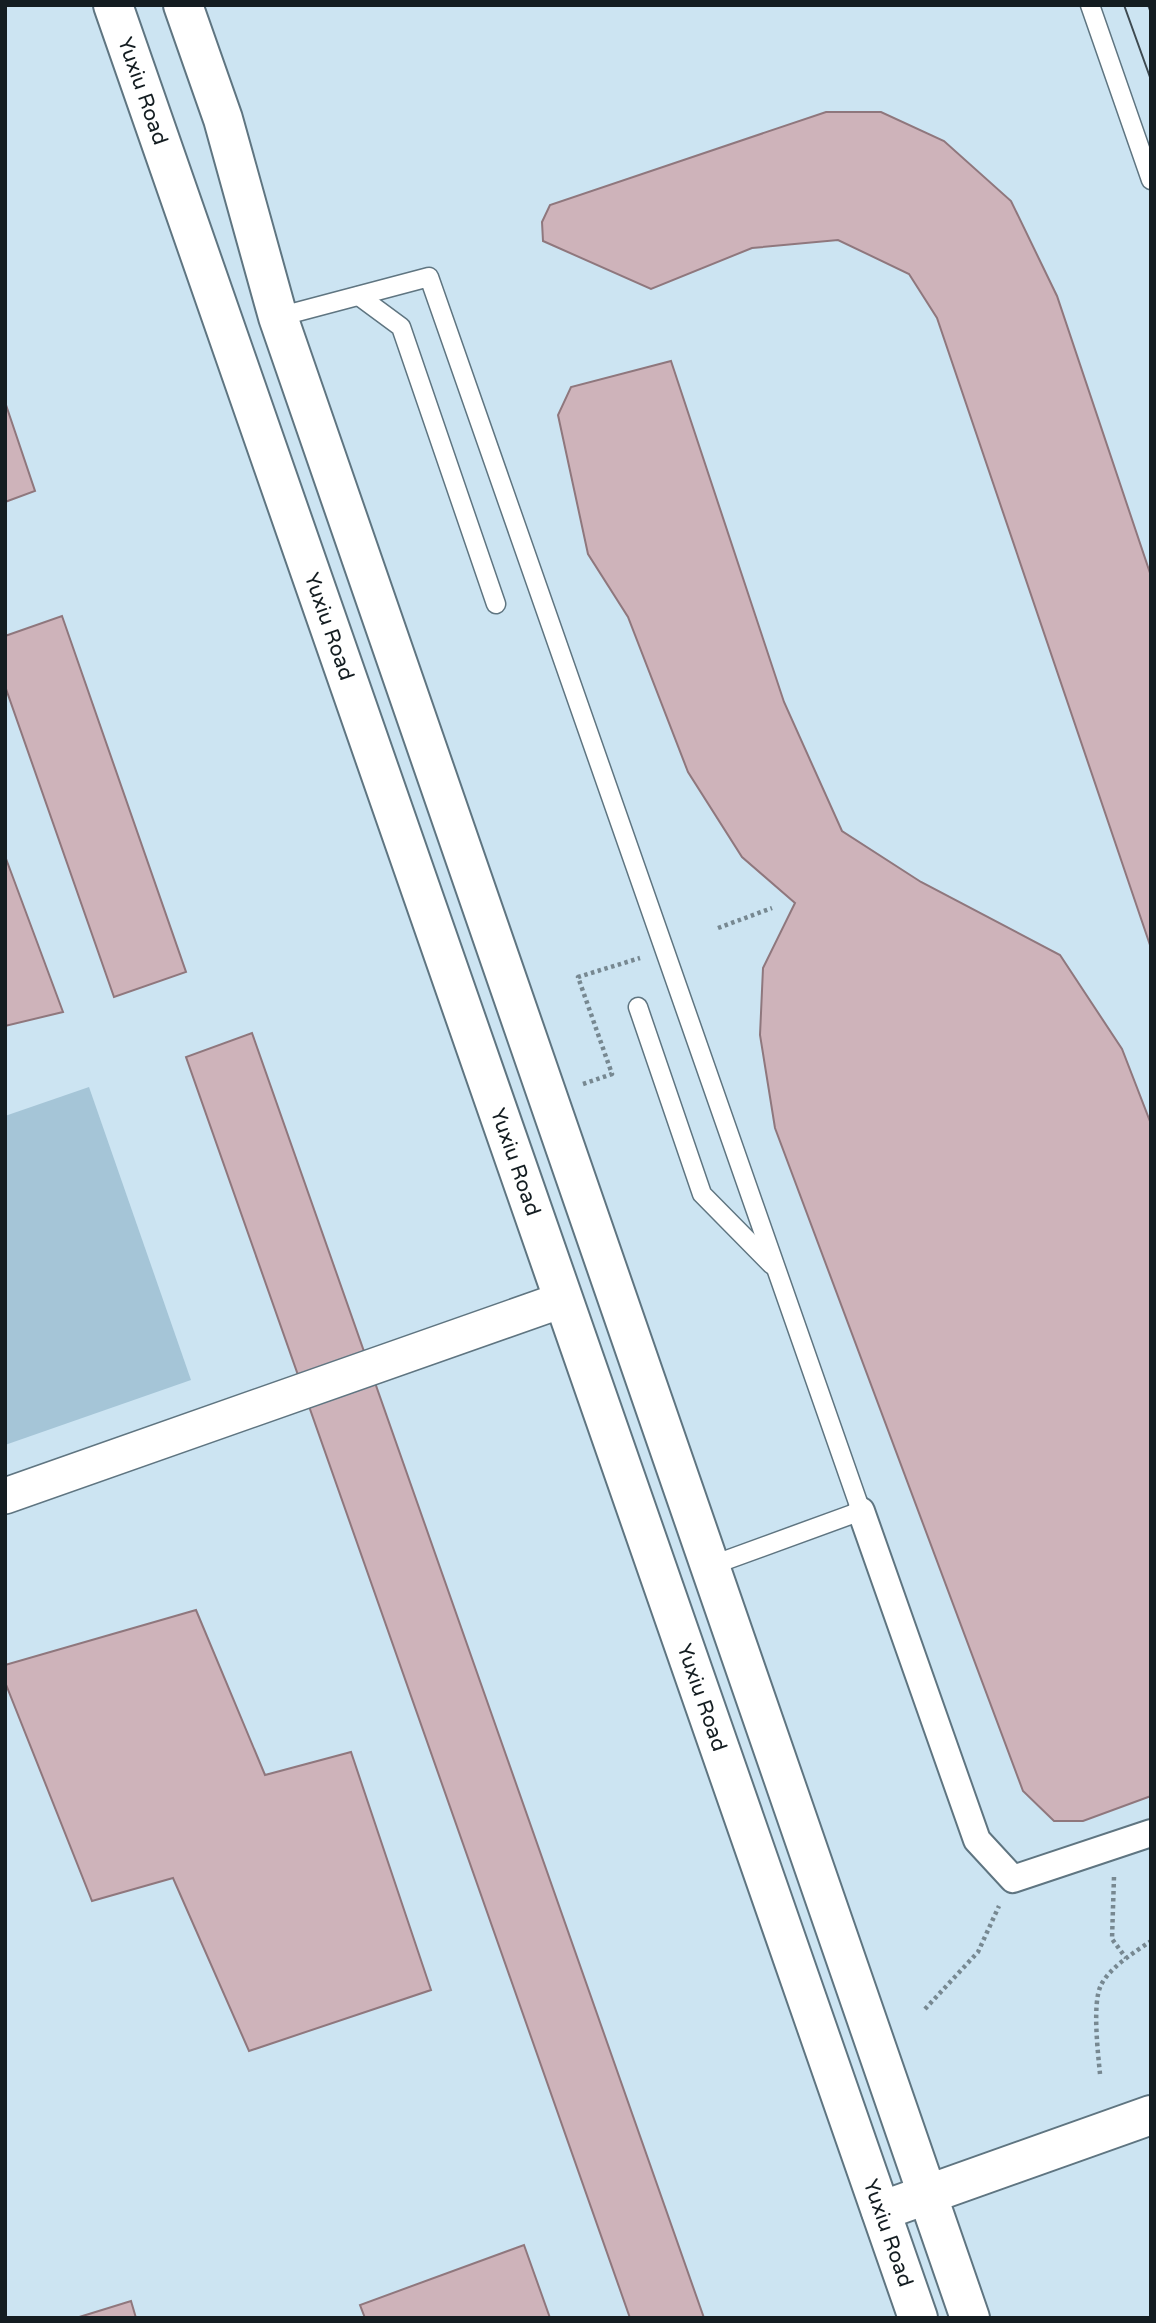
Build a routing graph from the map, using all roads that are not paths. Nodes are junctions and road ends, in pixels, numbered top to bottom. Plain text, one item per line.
1 (113, 5) edge
2 (183, 5) edge
3 (1090, 5) edge
4 (1151, 180) edge
5 (359, 296) junction
6 (278, 317) junction
7 (496, 604) dead end
8 (638, 1007) dead end
9 (777, 1270) junction
10 (562, 1300) junction
11 (5, 1496) edge
12 (861, 1511) junction
13 (710, 1566) junction
14 (1151, 1833) edge
15 (1151, 2115) edge
16 (927, 2195) junction
17 (881, 2211) junction
18 (918, 2318) edge
19 (970, 2318) edge

1 - 10 main road, Yuxiu Road
2 - 6 main road
3 - 4 lane
5 - 6 lane
5 - 7 lane
5 - 9 lane
6 - 13 main road
8 - 9 lane
9 - 12 lane
10 - 11 street
10 - 17 main road, Yuxiu Road
12 - 13 lane
12 - 14 street
13 - 16 main road
15 - 16 main road
16 - 17 main road
16 - 19 main road
17 - 18 main road, Yuxiu Road

